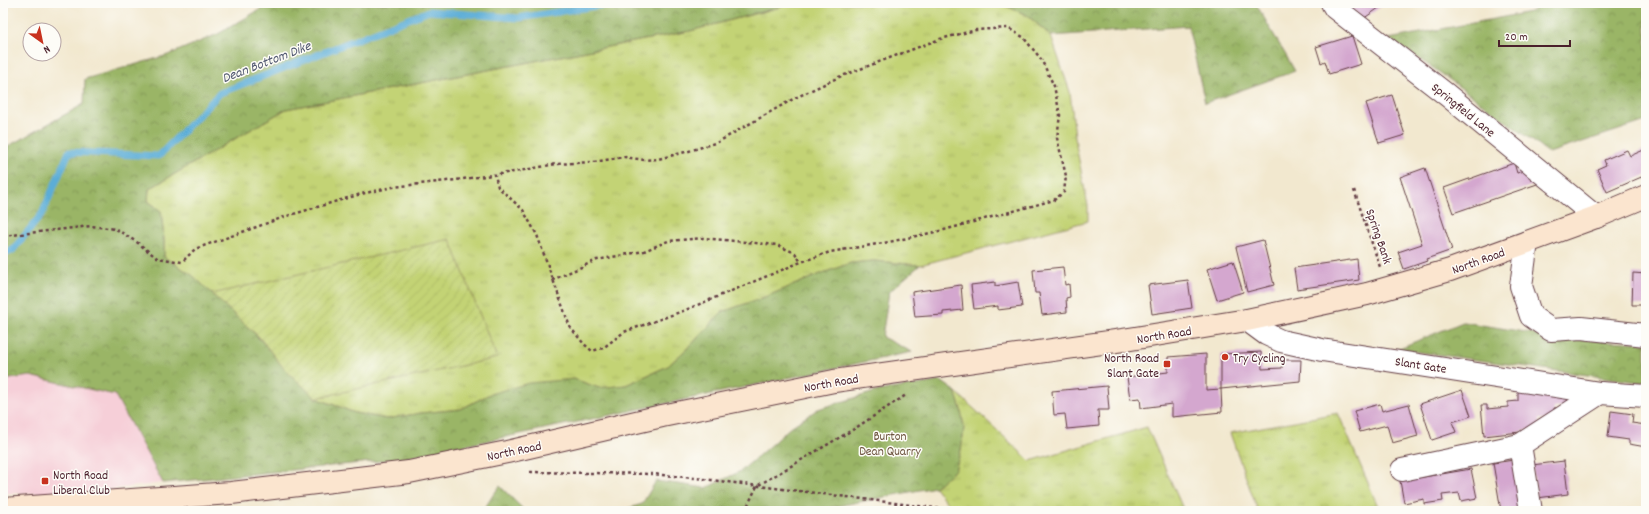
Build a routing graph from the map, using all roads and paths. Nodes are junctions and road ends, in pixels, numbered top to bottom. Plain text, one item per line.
1 (1332, 3) edge
2 (495, 174) junction
3 (1354, 190) dead end
4 (1646, 196) edge
5 (1596, 217) junction
6 (3, 236) edge
7 (1527, 242) junction
8 (801, 262) junction
9 (552, 280) junction
10 (1388, 288) junction
11 (1248, 320) junction
12 (1646, 335) edge
13 (1600, 393) junction
14 (908, 394) dead end
15 (1646, 396) edge
16 (1520, 445) junction
17 (507, 452) junction
18 (1402, 470) dead end
19 (757, 486) junction
20 (3, 509) edge
21 (745, 511) edge
22 (959, 511) edge
23 (1531, 511) edge

1 - 5 street, Springfield Lane
2 - 6 path
2 - 8 path
2 - 9 path
3 - 10 path, Spring Bank
4 - 5 main road, North Road
5 - 7 main road, North Road
7 - 10 main road, North Road
7 - 12 street
8 - 9 path
8 - 9 path
10 - 11 main road, North Road
11 - 13 street, Slant Gate
11 - 17 main road, North Road
13 - 15 street, Slant Gate
13 - 16 street
14 - 19 path
16 - 18 street
16 - 23 street
17 - 19 path
17 - 20 main road, North Road
19 - 21 path
19 - 22 path

